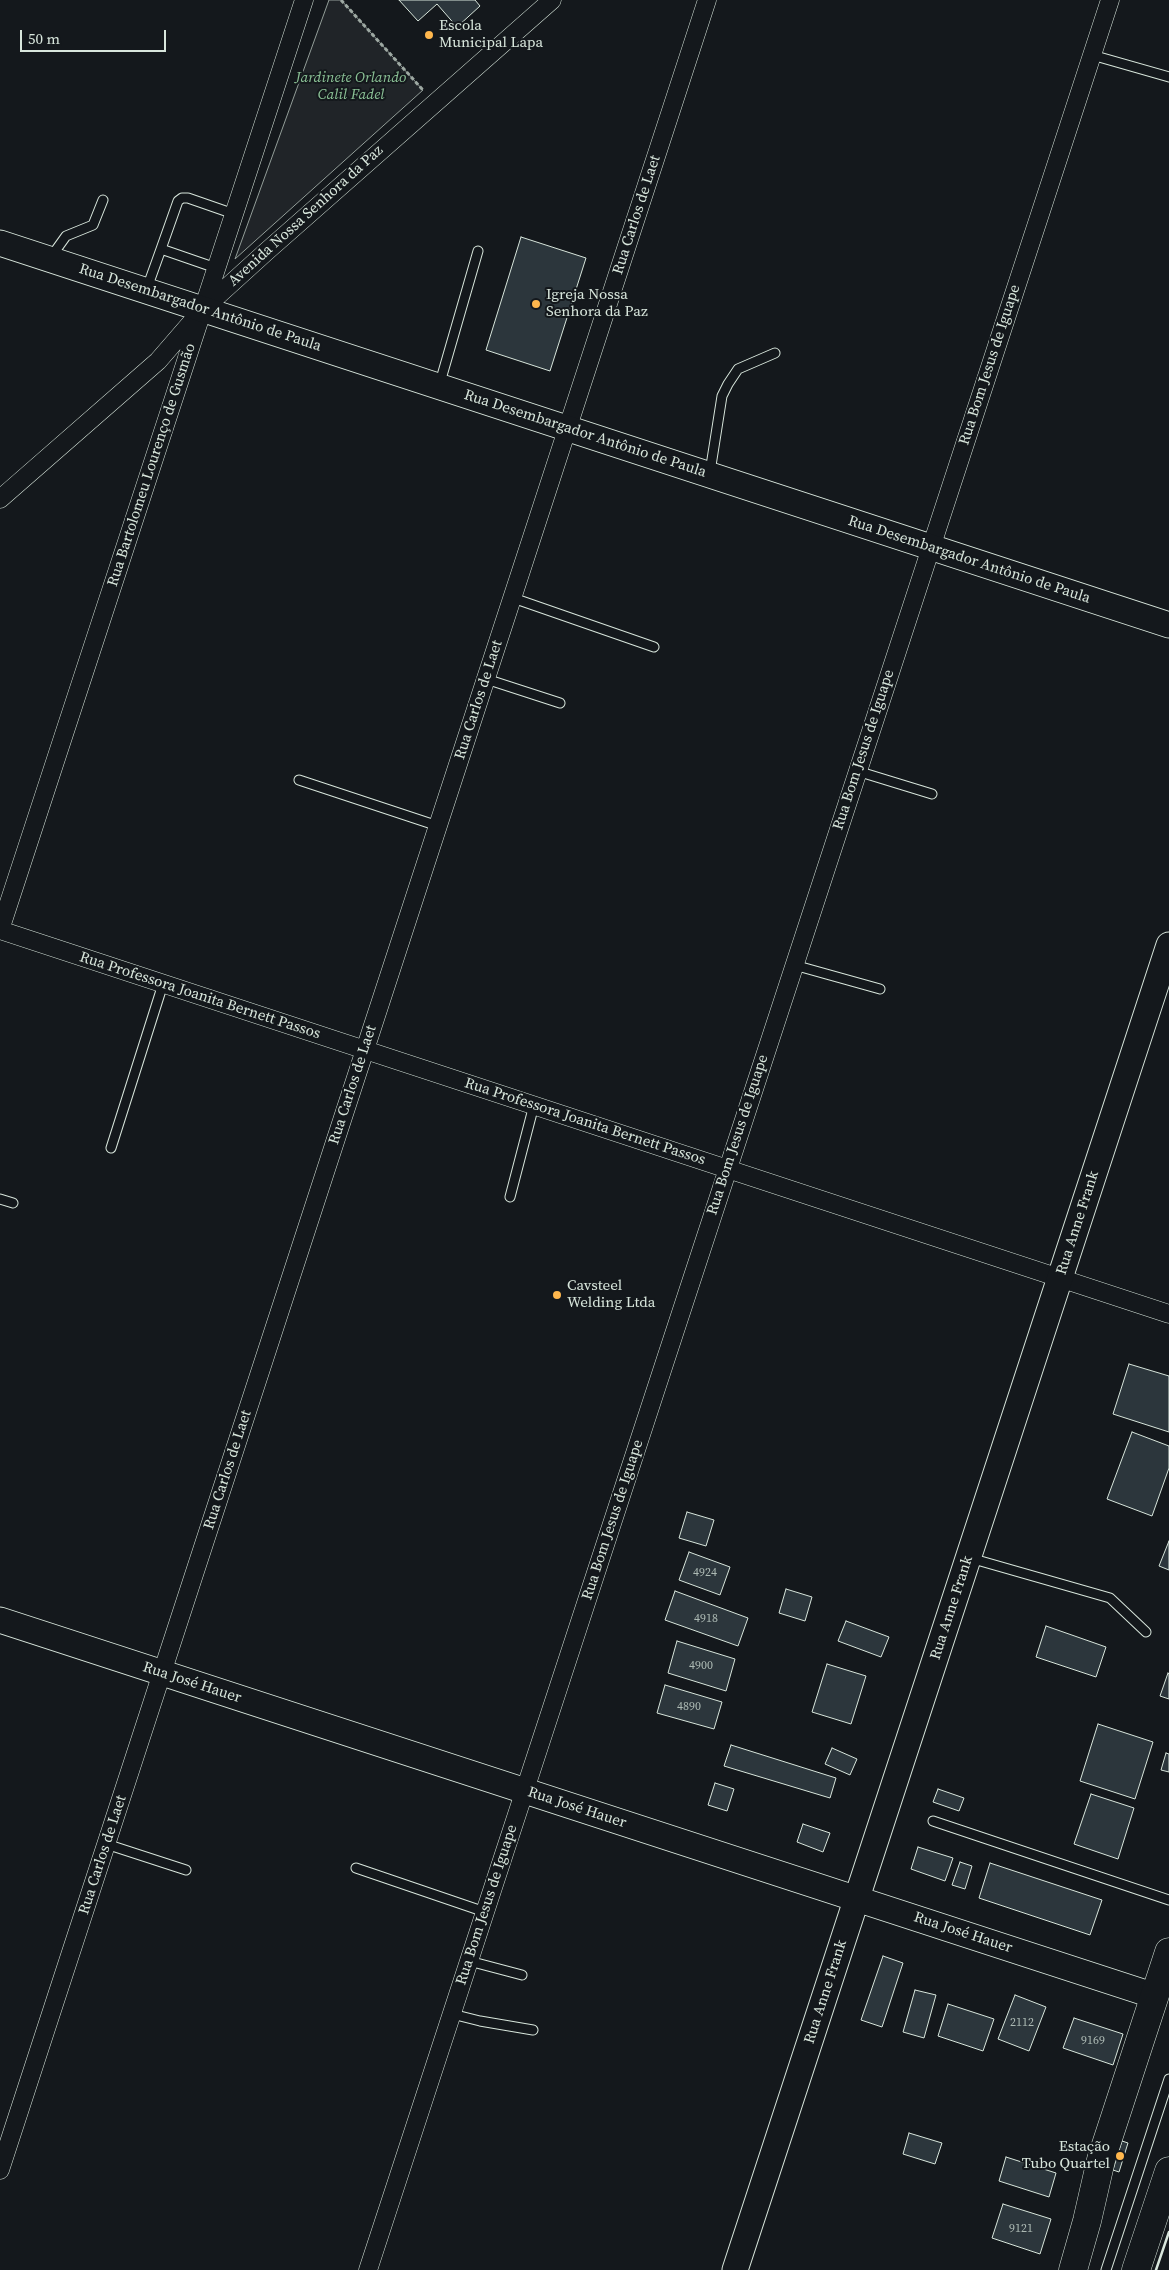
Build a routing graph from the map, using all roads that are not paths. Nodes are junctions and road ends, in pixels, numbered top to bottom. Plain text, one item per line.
1 (304, 0) edge
2 (552, 0) edge
3 (707, 0) edge
4 (1110, 0) edge
5 (1092, 55) junction
6 (1169, 77) edge
7 (102, 200) dead end
8 (234, 214) junction
9 (0, 243) edge
10 (161, 249) junction
11 (478, 251) dead end
12 (49, 259) junction
13 (216, 268) junction
14 (146, 291) junction
15 (203, 309) junction
16 (775, 353) dead end
17 (439, 387) junction
18 (567, 429) junction
19 (710, 475) junction
20 (0, 499) edge
21 (930, 547) junction
22 (513, 598) junction
23 (1169, 625) edge
24 (654, 647) dead end
25 (486, 679) junction
26 (560, 703) dead end
27 (857, 771) junction
28 (299, 780) dead end
29 (932, 794) dead end
30 (438, 826) junction
31 (0, 930) edge
32 (1169, 945) edge
33 (794, 965) junction
34 (163, 984) junction
35 (880, 989) dead end
36 (365, 1050) junction
37 (534, 1105) junction
38 (111, 1148) dead end
39 (727, 1169) junction
40 (510, 1197) dead end
41 (0, 1199) edge
42 (13, 1203) dead end
43 (1060, 1278) junction
44 (1169, 1314) edge
45 (968, 1558) junction
46 (0, 1620) edge
47 (1146, 1632) dead end
48 (162, 1673) junction
49 (524, 1791) junction
50 (932, 1820) dead end
51 (106, 1844) junction
52 (356, 1868) dead end
53 (186, 1870) dead end
54 (857, 1899) junction
55 (1169, 1900) edge
56 (485, 1912) junction
57 (1169, 1952) edge
58 (469, 1961) junction
59 (522, 1975) dead end
60 (1155, 1996) junction
61 (452, 2014) junction
62 (533, 2030) dead end
63 (1169, 2079) edge
64 (0, 2170) edge
65 (1169, 2171) edge
66 (368, 2270) edge
67 (735, 2270) edge
68 (1072, 2270) edge
69 (1106, 2270) edge
70 (1136, 2270) edge

1 - 8 street, Rua Bartolomeu Lourenço de Gusmão
2 - 15 street, Avenida Nossa Senhora da Paz
3 - 18 street, Rua Carlos de Laet
4 - 5 street, Rua Bom Jesus de Iguape
5 - 6 lane
5 - 21 street, Rua Bom Jesus de Iguape
7 - 12 lane
8 - 10 lane
8 - 13 street, Rua Bartolomeu Lourenço de Gusmão
9 - 12 main road, Rua Desembargador Antônio de Paula
10 - 13 lane
10 - 14 lane
11 - 17 lane
12 - 14 main road, Rua Desembargador Antônio de Paula
13 - 15 street, Rua Bartolomeu Lourenço de Gusmão
14 - 15 main road, Rua Desembargador Antônio de Paula
15 - 17 main road, Rua Desembargador Antônio de Paula
15 - 20 street, Avenida Nossa Senhora da Paz
15 - 31 street, Rua Bartolomeu Lourenço de Gusmão
16 - 19 lane
17 - 18 main road, Rua Desembargador Antônio de Paula
18 - 19 main road, Rua Desembargador Antônio de Paula
18 - 22 street, Rua Carlos de Laet
19 - 21 main road, Rua Desembargador Antônio de Paula
21 - 23 main road, Rua Desembargador Antônio de Paula
21 - 27 street, Rua Bom Jesus de Iguape
22 - 24 lane
22 - 25 street, Rua Carlos de Laet
25 - 26 lane
25 - 30 street, Rua Carlos de Laet
27 - 29 lane
27 - 33 street, Rua Bom Jesus de Iguape
28 - 30 lane
30 - 36 street, Rua Carlos de Laet
31 - 34 street, Rua Professora Joanita Bernett Passos
32 - 43 main road, Rua Anne Frank
33 - 35 lane
33 - 39 street, Rua Bom Jesus de Iguape
34 - 36 street, Rua Professora Joanita Bernett Passos
34 - 38 lane
36 - 37 street, Rua Professora Joanita Bernett Passos
36 - 48 street, Rua Carlos de Laet
37 - 39 street, Rua Professora Joanita Bernett Passos
37 - 40 lane
39 - 43 street, Rua Professora Joanita Bernett Passos
39 - 49 street, Rua Bom Jesus de Iguape
41 - 42 lane
43 - 44 street, Rua Professora Joanita Bernett Passos
43 - 45 main road, Rua Anne Frank
45 - 47 lane
45 - 54 main road, Rua Anne Frank
46 - 48 main road, Rua José Hauer
48 - 49 main road, Rua José Hauer
48 - 51 street, Rua Carlos de Laet
49 - 54 main road, Rua José Hauer
49 - 56 street, Rua Bom Jesus de Iguape
50 - 55 lane
51 - 53 lane
51 - 64 street, Rua Carlos de Laet
52 - 56 lane
54 - 60 main road, Rua José Hauer
54 - 67 main road, Rua Anne Frank
56 - 58 street, Rua Bom Jesus de Iguape
57 - 60 main road
58 - 59 lane
58 - 61 street, Rua Bom Jesus de Iguape
60 - 68 main road
61 - 62 lane
61 - 66 street, Rua Bom Jesus de Iguape
63 - 69 lane
65 - 70 main road

